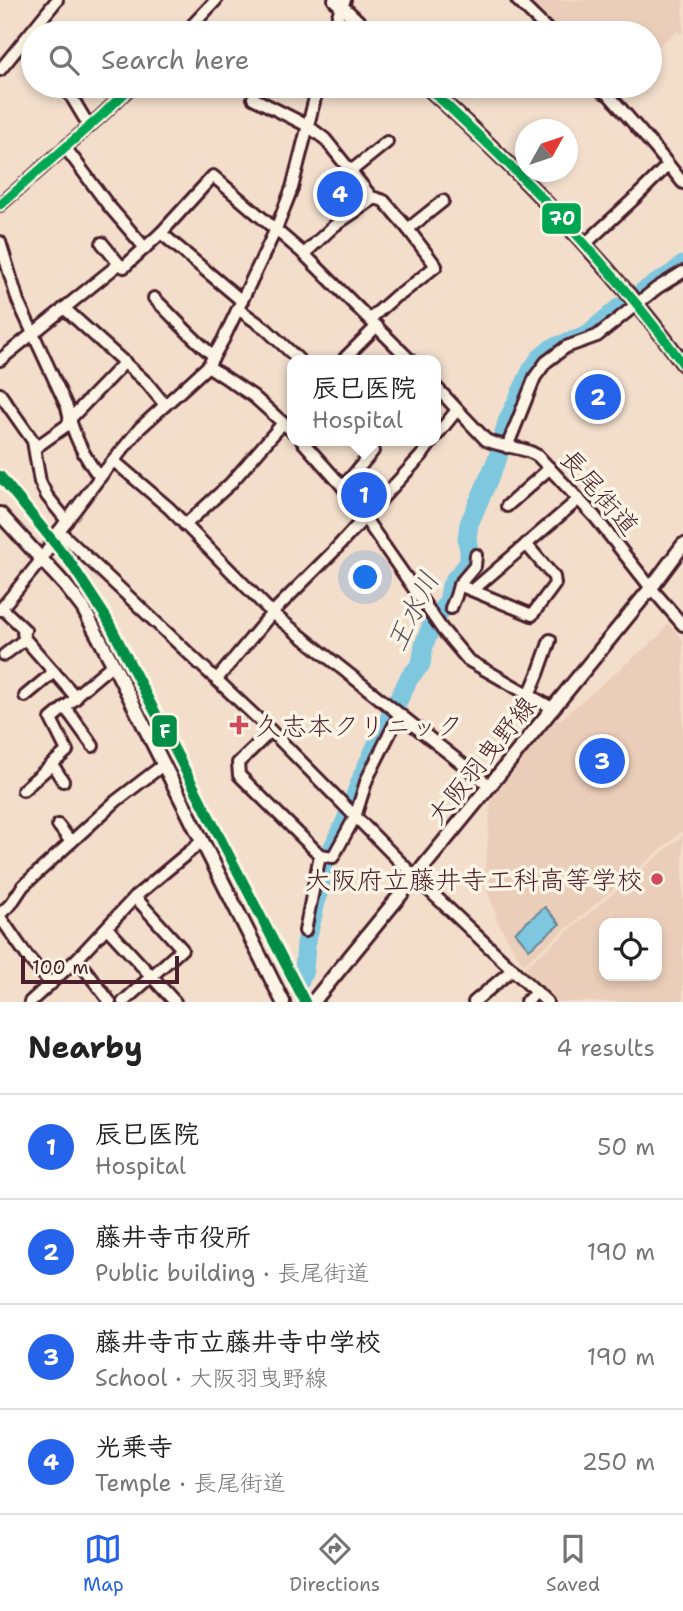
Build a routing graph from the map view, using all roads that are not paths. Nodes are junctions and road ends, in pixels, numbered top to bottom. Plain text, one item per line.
1 (57, 0) edge
2 (216, 0) edge
3 (517, 0) edge
4 (340, 2) edge
5 (42, 21) edge
6 (196, 21) edge
7 (336, 21) edge
8 (358, 21) edge
9 (539, 21) edge
10 (21, 48) edge
11 (0, 70) edge
12 (72, 98) edge
13 (119, 98) edge
14 (254, 98) edge
15 (315, 98) edge
16 (439, 98) edge
17 (612, 98) edge
18 (89, 126) junction
19 (308, 126) junction
20 (387, 142) dead end
21 (65, 147) junction
22 (668, 165) junction
23 (351, 171) junction
24 (683, 183) edge
25 (373, 199) junction
26 (443, 201) dead end
27 (0, 205) edge
28 (276, 229) junction
29 (408, 229) junction
30 (161, 233) junction
31 (0, 242) edge
32 (102, 243) dead end
33 (585, 244) junction
34 (145, 248) junction
35 (304, 254) junction
36 (120, 264) junction
37 (683, 272) edge
38 (154, 298) dead end
39 (638, 304) junction
40 (240, 305) junction
41 (64, 308) junction
42 (374, 322) junction
43 (33, 332) junction
44 (294, 355) edge
45 (347, 355) edge
46 (405, 355) edge
47 (0, 360) edge
48 (211, 361) junction
49 (125, 362) junction
50 (683, 364) edge
51 (0, 394) edge
52 (441, 395) edge
53 (165, 405) junction
54 (457, 410) junction
55 (70, 421) junction
56 (287, 425) edge
57 (441, 430) edge
58 (287, 431) edge
59 (307, 446) edge
60 (428, 446) edge
61 (503, 446) junction
62 (35, 448) junction
63 (373, 451) dead end
64 (114, 461) junction
65 (550, 468) junction
66 (100, 477) junction
67 (343, 487) junction
68 (579, 499) junction
69 (507, 506) dead end
70 (0, 514) edge
71 (365, 517) junction
72 (185, 525) junction
73 (62, 527) junction
74 (526, 544) junction
75 (683, 544) edge
76 (476, 555) dead end
77 (41, 559) junction
78 (459, 585) junction
79 (651, 588) junction
80 (473, 590) junction
81 (451, 608) dead end
82 (1, 609) edge
83 (272, 613) junction
84 (680, 617) edge
85 (25, 639) junction
86 (550, 640) dead end
87 (4, 655) dead end
88 (113, 664) junction
89 (54, 672) junction
90 (217, 679) junction
91 (529, 695) junction
92 (25, 696) dead end
93 (75, 696) junction
94 (65, 707) junction
95 (552, 708) junction
96 (398, 715) junction
97 (271, 731) junction
98 (93, 746) dead end
99 (52, 764) junction
100 (163, 765) junction
101 (63, 781) dead end
102 (490, 786) junction
103 (23, 790) dead end
104 (355, 817) junction
105 (58, 825) dead end
106 (202, 841) junction
107 (71, 842) junction
108 (320, 855) junction
109 (415, 877) junction
110 (135, 897) junction
111 (0, 915) edge
112 (107, 928) junction
113 (305, 931) dead end
114 (77, 959) junction
115 (513, 969) junction
116 (151, 977) junction
117 (51, 984) junction
118 (537, 992) junction
119 (282, 1000) edge
120 (30, 1002) edge
121 (110, 1002) edge
122 (123, 1002) edge
123 (175, 1002) edge
124 (313, 1002) edge
125 (474, 1002) edge
126 (526, 1002) edge
127 (547, 1002) edge

1 - 5 street
2 - 6 street
3 - 9 street
4 - 7 street
4 - 8 main road
10 - 11 street
12 - 18 street
13 - 18 street
14 - 19 street
15 - 19 street
16 - 33 main road
17 - 22 street
18 - 21 street
19 - 23 street
19 - 28 street
20 - 23 street
21 - 27 street
21 - 34 street
22 - 24 street
22 - 33 street
23 - 25 street
25 - 29 street
25 - 35 street
26 - 29 street
28 - 30 street
28 - 35 street
28 - 40 street
29 - 42 street
30 - 34 street
30 - 40 street
31 - 43 street
32 - 36 street
33 - 39 main road
34 - 36 street
35 - 42 street
36 - 41 street
37 - 39 street
38 - 48 street
39 - 50 main road
39 - 61 street
40 - 44 street
40 - 48 street
41 - 43 street
41 - 49 street
42 - 45 street
42 - 46 street
43 - 47 street
43 - 55 street
48 - 53 street
48 - 56 street
49 - 53 street
49 - 55 street
51 - 62 street
52 - 54 street, 長尾街道
53 - 64 street
54 - 57 street
54 - 61 street, 長尾街道
55 - 62 street
55 - 66 street
58 - 72 street
59 - 67 street
60 - 71 street
61 - 65 street, 長尾街道
62 - 73 street
63 - 67 street
64 - 66 street
64 - 72 street
65 - 68 street, 長尾街道
65 - 69 street
66 - 73 street
67 - 71 street
68 - 74 street
68 - 79 street, 長尾街道
70 - 77 main road
71 - 83 street
71 - 91 street
72 - 83 street
73 - 77 street
73 - 90 street
74 - 80 street
74 - 80 street
75 - 79 main road, 大阪羽曳野線
76 - 78 street
77 - 82 street
77 - 88 main road
78 - 80 street
78 - 81 street
79 - 84 street, 長尾街道
79 - 95 main road, 大阪羽曳野線
82 - 85 street
83 - 90 street
83 - 96 street
85 - 87 street
85 - 89 street
86 - 91 street
88 - 93 street
88 - 100 main road
89 - 92 street
89 - 93 street
90 - 97 street
91 - 95 street
93 - 94 street
94 - 98 street
94 - 99 street
95 - 102 main road, 大阪羽曳野線
96 - 102 street
96 - 104 street
97 - 104 street
97 - 108 street
99 - 101 street
99 - 103 street
100 - 106 main road
100 - 107 street
102 - 109 main road, 大阪羽曳野線
104 - 108 street
104 - 109 street
105 - 107 street
106 - 110 street
106 - 119 main road
107 - 111 street
108 - 113 street
109 - 115 street
109 - 124 main road, 大阪羽曳野線
110 - 112 street
110 - 116 street
111 - 117 street
112 - 114 street
112 - 116 street
114 - 117 street
114 - 121 street
115 - 118 street
115 - 125 street
116 - 122 street
116 - 123 street
117 - 120 street
118 - 126 street
118 - 127 street

